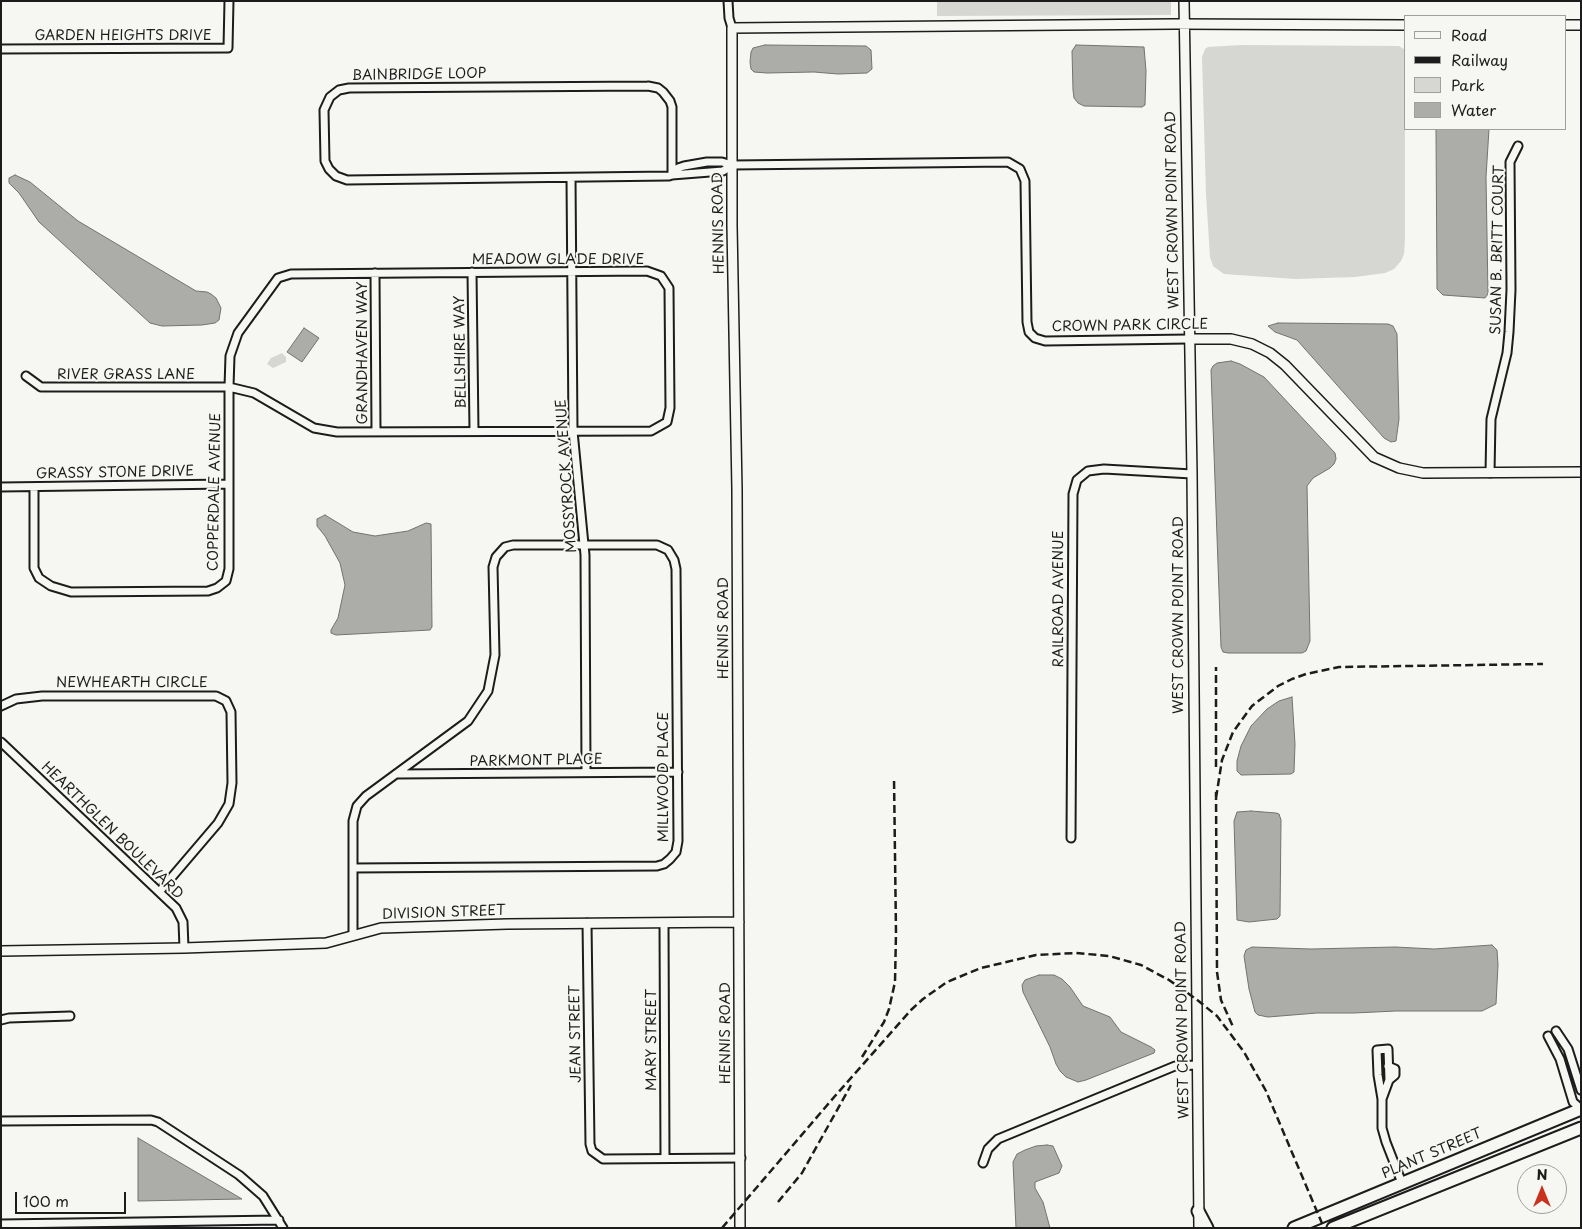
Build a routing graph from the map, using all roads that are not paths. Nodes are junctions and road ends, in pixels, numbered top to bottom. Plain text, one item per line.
1 (229, 1) edge
2 (728, 1) edge
3 (1184, 1) edge
4 (1184, 24) junction
5 (1567, 25) edge
6 (1581, 25) edge
7 (1404, 26) edge
8 (732, 28) junction
9 (1, 49) edge
10 (1518, 146) dead end
11 (732, 165) junction
12 (672, 175) junction
13 (571, 178) junction
14 (472, 272) junction
15 (572, 272) junction
16 (375, 273) junction
17 (1189, 339) junction
18 (26, 376) dead end
19 (229, 387) junction
20 (474, 431) junction
21 (573, 431) junction
22 (376, 432) junction
23 (1581, 472) edge
24 (1490, 473) junction
25 (1192, 474) junction
26 (229, 484) junction
27 (1, 487) edge
28 (34, 487) junction
29 (585, 544) junction
30 (1, 706) edge
31 (1, 742) edge
32 (586, 772) junction
33 (678, 772) junction
34 (395, 774) junction
35 (1071, 838) dead end
36 (353, 868) junction
37 (160, 891) junction
38 (740, 922) junction
39 (664, 923) junction
40 (587, 924) junction
41 (353, 935) junction
42 (184, 948) junction
43 (1, 951) edge
44 (70, 1016) dead end
45 (1, 1020) edge
46 (1556, 1031) dead end
47 (1548, 1036) dead end
48 (1197, 1065) junction
49 (1581, 1090) edge
50 (1382, 1099) junction
51 (1581, 1109) edge
52 (1, 1121) edge
53 (1581, 1128) edge
54 (665, 1158) junction
55 (741, 1158) junction
56 (983, 1163) dead end
57 (1435, 1169) junction
58 (1402, 1183) junction
59 (1421, 1192) junction
60 (1390, 1205) junction
61 (1198, 1211) junction
62 (279, 1220) junction
63 (1, 1224) edge
64 (283, 1228) edge
65 (740, 1228) edge
66 (1199, 1228) edge
67 (1207, 1228) edge
68 (1294, 1228) edge
69 (1333, 1228) edge

1 - 9 street, GARDEN HEIGHTS DRIVE
2 - 8 street
3 - 4 street, WEST CROWN POINT ROAD
4 - 7 street
4 - 8 street
4 - 17 street, WEST CROWN POINT ROAD
5 - 6 street
8 - 11 street, HENNIS ROAD
10 - 24 street, SUSAN B. BRITT COURT
11 - 12 street, BAINBRIDGE LOOP
11 - 12 street, BAINBRIDGE LOOP
11 - 17 street, CROWN PARK CIRCLE
11 - 38 street, HENNIS ROAD
12 - 13 street, BAINBRIDGE LOOP
12 - 13 street, BAINBRIDGE LOOP
13 - 15 street, MOSSYROCK AVENUE
14 - 15 street, MEADOW GLADE DRIVE
14 - 16 street, MEADOW GLADE DRIVE
14 - 20 street, BELLSHIRE WAY
15 - 21 street, MOSSYROCK AVENUE
15 - 21 street, MEADOW GLADE DRIVE
16 - 19 street, MEADOW GLADE DRIVE
16 - 22 street, GRANDHAVEN WAY
17 - 24 street, CROWN PARK CIRCLE
17 - 25 street, WEST CROWN POINT ROAD
18 - 19 street, RIVER GRASS LANE
19 - 22 street, MEADOW GLADE DRIVE
19 - 26 street, COPPERDALE AVENUE
20 - 21 street, MEADOW GLADE DRIVE
20 - 22 street, MEADOW GLADE DRIVE
21 - 29 street, MOSSYROCK AVENUE
23 - 24 street, CROWN PARK CIRCLE
25 - 35 street, RAILROAD AVENUE
25 - 48 street, WEST CROWN POINT ROAD
26 - 28 street, GRASSY STONE DRIVE
26 - 28 street, COPPERDALE AVENUE
27 - 28 street, GRASSY STONE DRIVE
29 - 32 street, MOSSYROCK AVENUE
29 - 33 street, MILLWOOD PLACE
29 - 34 street, MILLWOOD PLACE
30 - 37 street, NEWHEARTH CIRCLE
31 - 37 street, HEARTHGLEN BOULEVARD
32 - 33 street, PARKMONT PLACE
32 - 34 street, PARKMONT PLACE
33 - 36 street, MILLWOOD PLACE
34 - 36 street
36 - 41 street
37 - 42 street, HEARTHGLEN BOULEVARD
38 - 39 street, DIVISION STREET
38 - 55 street, HENNIS ROAD
39 - 40 street, DIVISION STREET
39 - 54 street, MARY STREET
40 - 41 street, DIVISION STREET
40 - 54 street, JEAN STREET
41 - 42 street, DIVISION STREET
42 - 43 street, DIVISION STREET
44 - 45 street
46 - 49 street
47 - 51 street
48 - 56 street
48 - 61 street, WEST CROWN POINT ROAD
50 - 50 street
50 - 58 street
51 - 57 main road, PLANT STREET
52 - 62 street
53 - 59 main road
54 - 55 street
55 - 65 street, HENNIS ROAD
57 - 58 main road, PLANT STREET
57 - 59 main road
58 - 60 main road
58 - 68 main road, PLANT STREET
59 - 60 main road
60 - 69 main road
61 - 66 street, WEST CROWN POINT ROAD
61 - 67 main road
62 - 63 street
62 - 64 street

